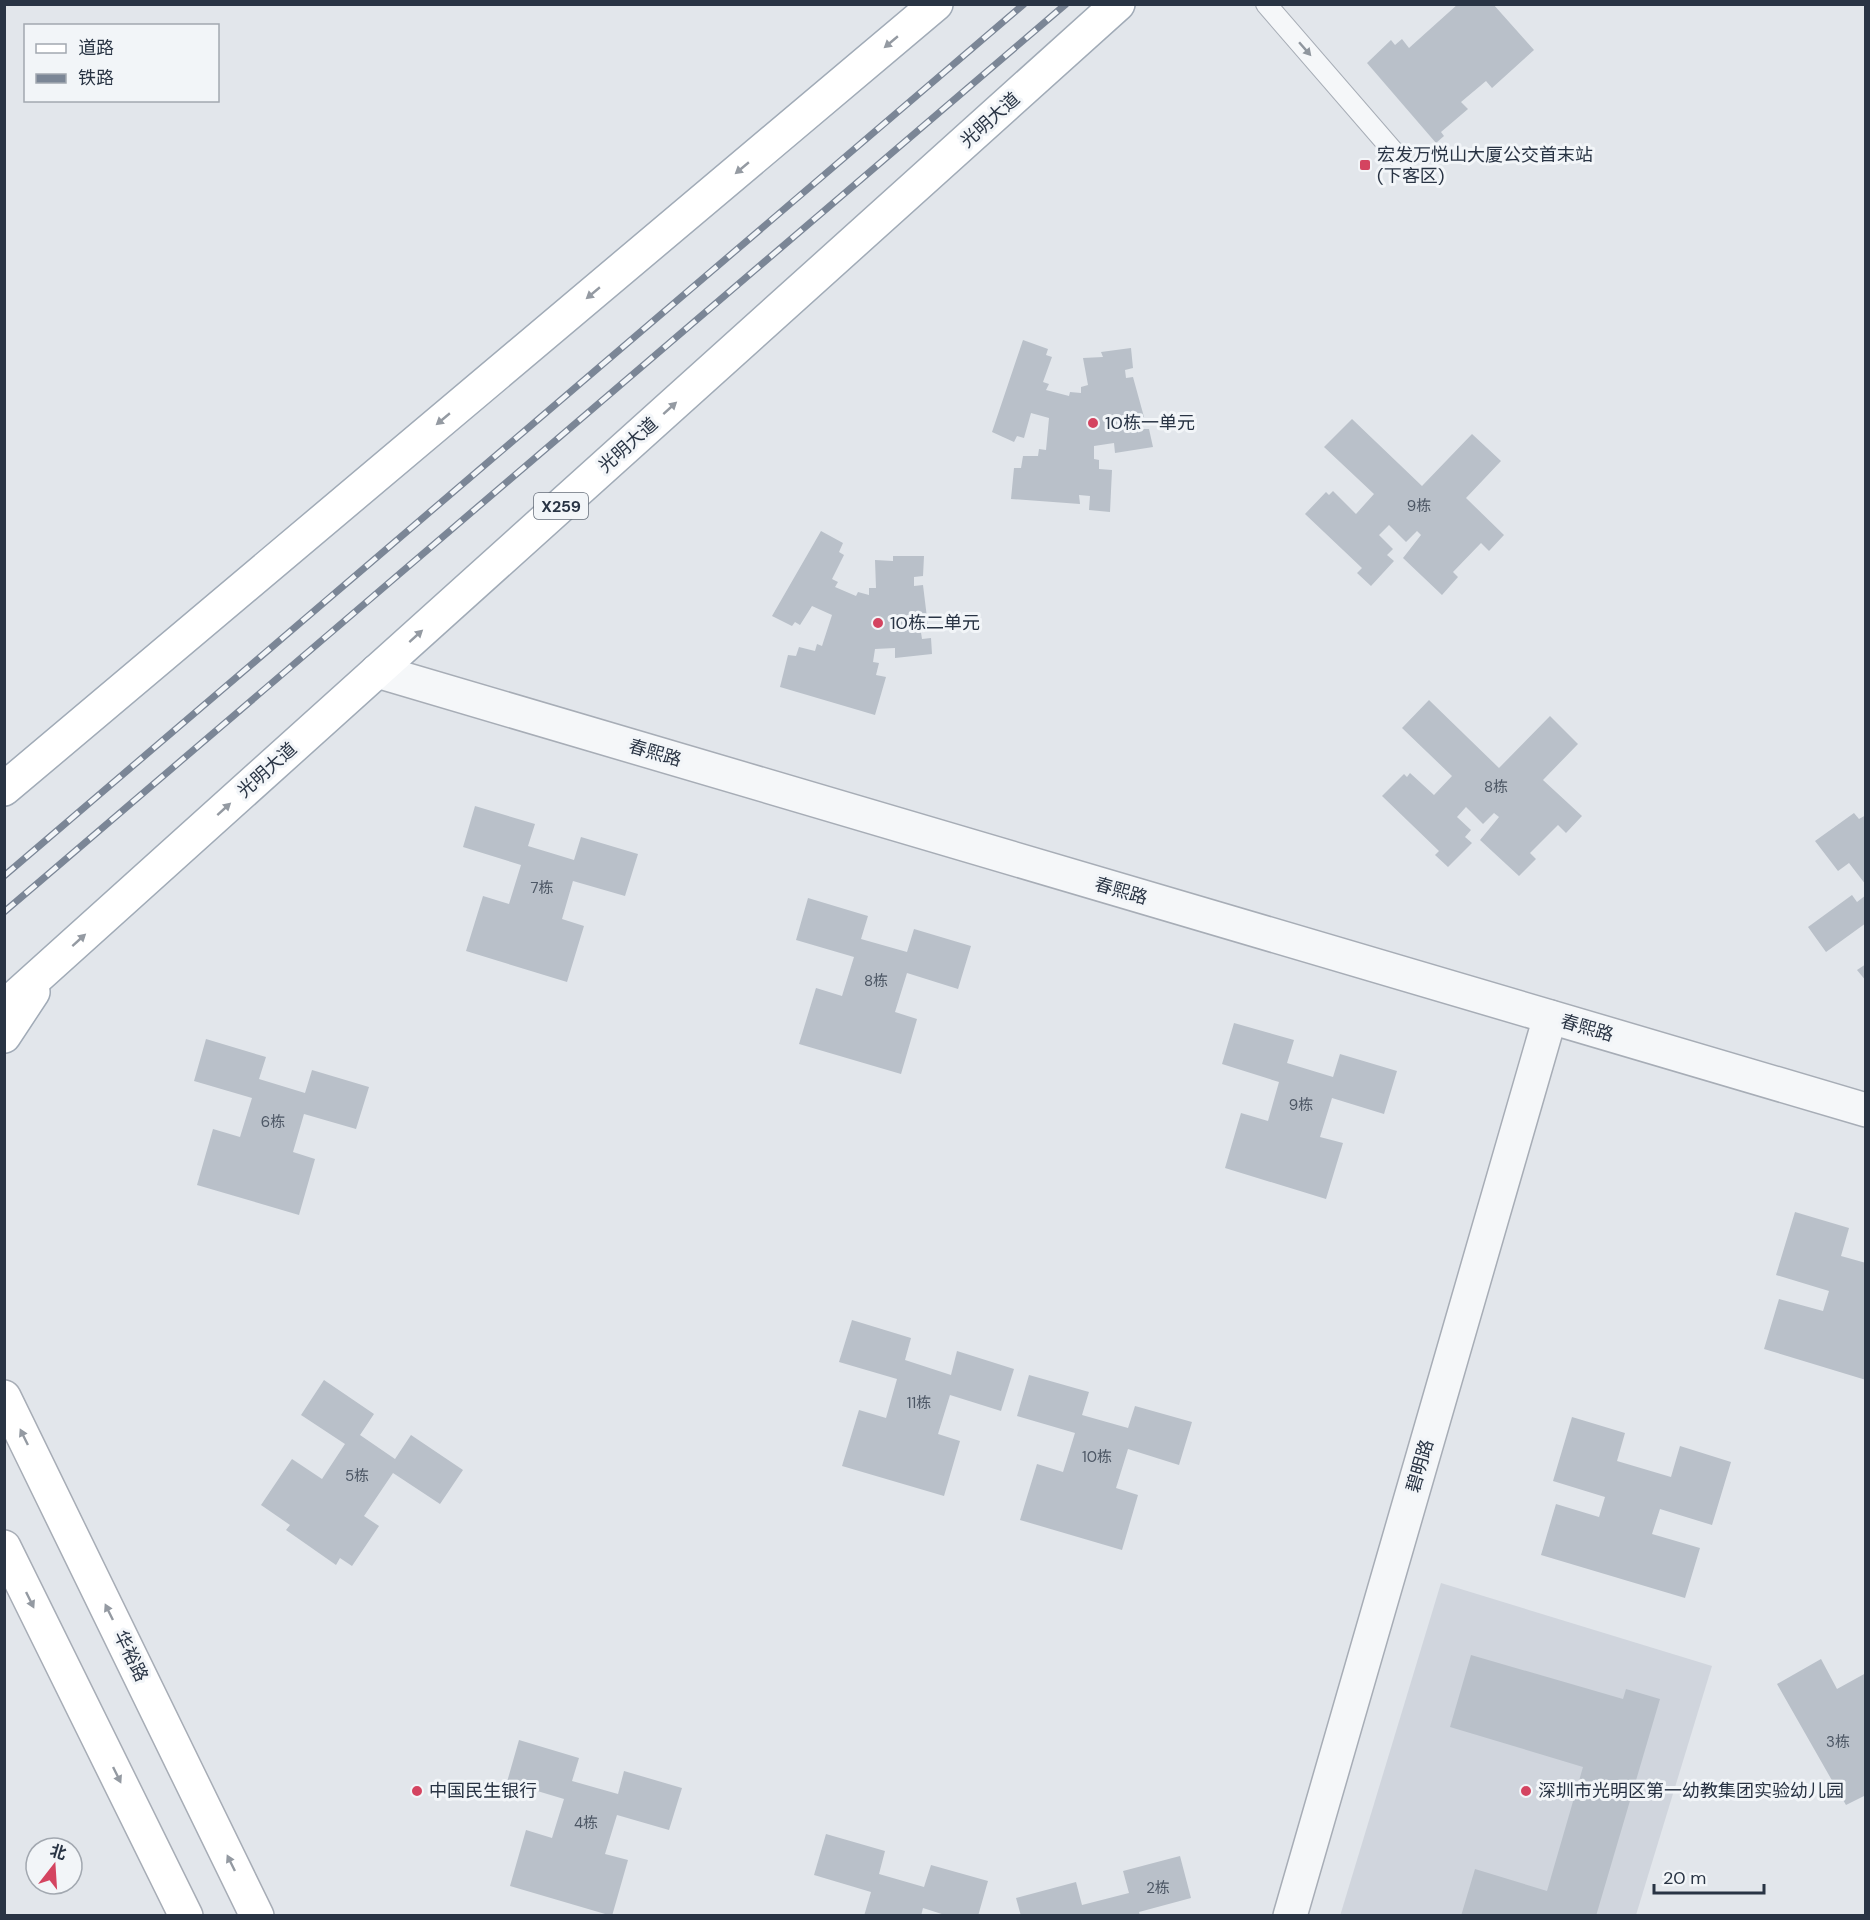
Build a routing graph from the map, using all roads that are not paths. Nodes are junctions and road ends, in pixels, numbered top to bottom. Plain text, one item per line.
1 (936, 4) edge
2 (1119, 4) edge
3 (1266, 4) edge
4 (1401, 160) dead end
5 (377, 671) junction
6 (8, 785) edge
7 (52, 965) junction
8 (4, 1007) edge
9 (1550, 1017) junction
10 (4, 1036) edge
11 (1866, 1110) edge
12 (4, 1397) edge
13 (4, 1547) edge
14 (178, 1912) edge
15 (257, 1916) edge
16 (1290, 1916) edge

1 -> 6 main road
5 -> 2 main road, 光明大道 / X259
3 -> 4 lane
7 -> 5 main road, 光明大道 / X259
5 - 9 street, 春熙路
7 - 8 main road, 光明大道 / X259
7 - 10 main road
9 - 11 street, 春熙路
9 - 16 street, 碧明路
15 -> 12 main road, 华裕路
13 -> 14 main road

